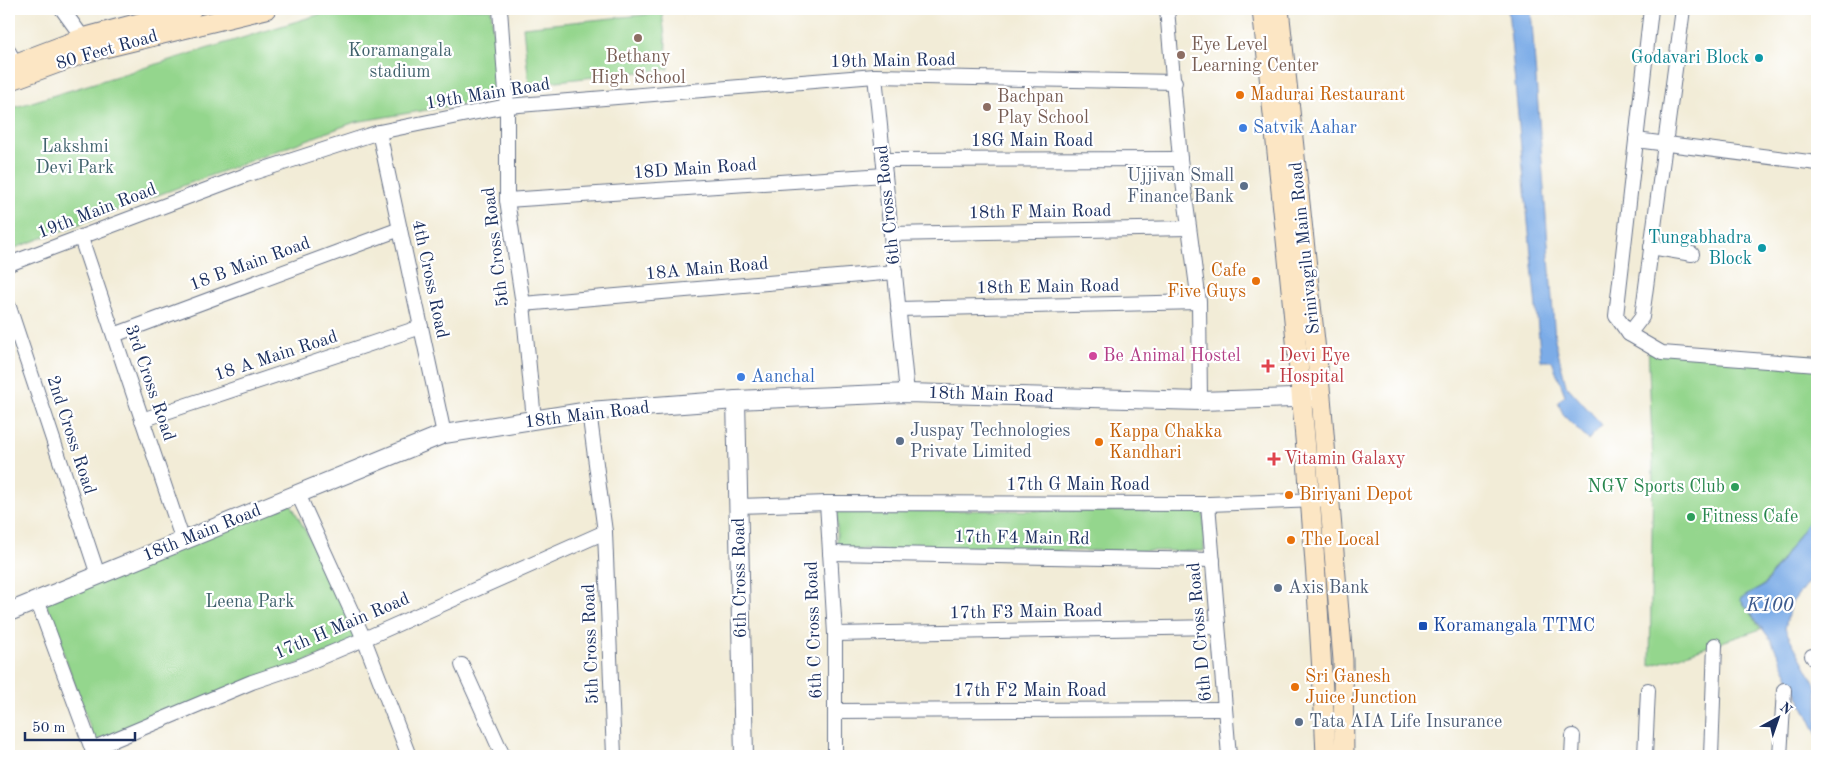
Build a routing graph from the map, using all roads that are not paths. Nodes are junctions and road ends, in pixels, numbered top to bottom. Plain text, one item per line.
1 (62, 9) edge
2 (192, 9) edge
3 (266, 9) edge
4 (500, 9) edge
5 (1167, 9) edge
6 (1262, 9) edge
7 (1279, 9) edge
8 (1651, 9) edge
9 (1682, 9) edge
10 (85, 45) junction
11 (10, 66) edge
12 (875, 76) junction
13 (1175, 82) junction
14 (507, 106) junction
15 (379, 132) junction
16 (1636, 140) junction
17 (1665, 144) junction
18 (1180, 159) junction
19 (884, 160) junction
20 (1817, 163) edge
21 (885, 175) junction
22 (506, 200) junction
23 (1189, 228) junction
24 (400, 229) junction
25 (891, 234) junction
26 (81, 238) junction
27 (1651, 247) junction
28 (1692, 254) dead end
29 (9, 264) edge
30 (895, 272) junction
31 (1199, 302) junction
32 (522, 304) junction
33 (9, 307) edge
34 (898, 309) junction
35 (421, 328) junction
36 (1629, 334) junction
37 (114, 335) junction
38 (1817, 365) edge
39 (907, 393) junction
40 (1302, 396) junction
41 (1321, 397) junction
42 (736, 400) junction
43 (1200, 401) junction
44 (589, 411) junction
45 (142, 420) junction
46 (534, 420) junction
47 (444, 434) junction
48 (298, 494) junction
49 (1320, 500) junction
50 (827, 503) junction
51 (1208, 504) junction
52 (738, 506) junction
53 (605, 532) junction
54 (183, 541) junction
55 (830, 553) junction
56 (1213, 560) junction
57 (98, 575) junction
58 (36, 600) junction
59 (10, 608) edge
60 (1218, 627) junction
61 (834, 634) junction
62 (364, 638) junction
63 (1715, 644) dead end
64 (462, 665) dead end
65 (1648, 690) dead end
66 (1784, 690) dead end
67 (1225, 709) junction
68 (835, 711) junction
69 (1573, 736) dead end
70 (409, 756) edge
71 (503, 756) edge
72 (614, 756) edge
73 (744, 756) edge
74 (835, 756) edge
75 (1229, 756) edge
76 (1326, 756) edge
77 (1344, 756) edge
78 (1572, 756) edge
79 (1645, 756) edge
80 (1711, 756) edge
81 (1780, 756) edge

1 - 10 street
2 - 10 main road, 80 Feet Road
3 - 10 main road, 80 Feet Road
4 - 14 street, 5th Cross Road
5 - 13 street
6 - 40 main road, Srinivagilu Main Road
7 - 41 main road, Srinivagilu Main Road
8 - 16 street
9 - 17 street
10 - 11 main road, 80 Feet Road
12 - 13 street, 19th Main Road
12 - 14 street, 19th Main Road
12 - 19 street, 6th Cross Road
13 - 18 street
14 - 15 street, 19th Main Road
14 - 22 street, 5th Cross Road
15 - 24 street, 4th Cross Road
15 - 26 street, 19th Main Road
16 - 17 street
16 - 36 street
17 - 20 street
17 - 27 street
18 - 19 street, 18G Main Road
18 - 23 street
19 - 21 street, 6th Cross Road
21 - 22 street, 18D Main Road
21 - 25 street, 6th Cross Road
22 - 32 street, 5th Cross Road
23 - 25 street, 18th F Main Road
23 - 31 street
24 - 35 street, 4th Cross Road
24 - 37 street, 18 B Main Road
25 - 30 street, 6th Cross Road
26 - 29 street, 19th Main Road
26 - 37 street, 3rd Cross Road
27 - 28 street
27 - 36 street
30 - 32 street, 18A Main Road
30 - 34 street, 6th Cross Road
31 - 34 street, 18th E Main Road
31 - 43 street
32 - 46 street, 5th Cross Road
33 - 57 street, 2nd Cross Road
34 - 39 street, 6th Cross Road
35 - 45 street, 18 A Main Road
35 - 47 street, 4th Cross Road
36 - 38 street
37 - 45 street, 3rd Cross Road
39 - 42 street, 18th Main Road
39 - 43 street, 18th Main Road
40 - 41 street, 18th Main Road
40 - 43 street, 18th Main Road
40 - 49 main road, Srinivagilu Main Road
41 - 49 main road, Srinivagilu Main Road
42 - 44 street, 18th Main Road
42 - 52 street, 6th Cross Road
44 - 46 street, 18th Main Road
44 - 53 street, 5th Cross Road
45 - 54 street, 3rd Cross Road
46 - 47 street, 18th Main Road
47 - 48 street, 18th Main Road
48 - 54 street, 18th Main Road
48 - 62 street
49 - 51 street, 17th G Main Road
49 - 76 main road, Srinivagilu Main Road
49 - 77 main road, Srinivagilu Main Road
50 - 51 street, 17th G Main Road
50 - 52 street, 17th G Main Road
50 - 55 street, 6th C Cross Road
51 - 56 street, 6th D Cross Road
52 - 73 street, 6th Cross Road
53 - 62 street, 17th H Main Road
53 - 72 street, 5th Cross Road
54 - 57 street, 18th Main Road
55 - 56 street, 17th F4 Main Rd
55 - 61 street, 6th C Cross Road
56 - 60 street, 6th D Cross Road
57 - 58 street, 18th Main Road
58 - 59 street, 18th Main Road
58 - 62 street, 17th H Main Road
60 - 61 street, 17th F3 Main Road
60 - 67 street, 6th D Cross Road
61 - 68 street, 6th C Cross Road
62 - 70 street
63 - 80 street
64 - 71 street
65 - 79 street
66 - 81 street
67 - 68 street, 17th F2 Main Road
67 - 75 street, 6th D Cross Road
68 - 74 street, 6th C Cross Road
69 - 78 street

